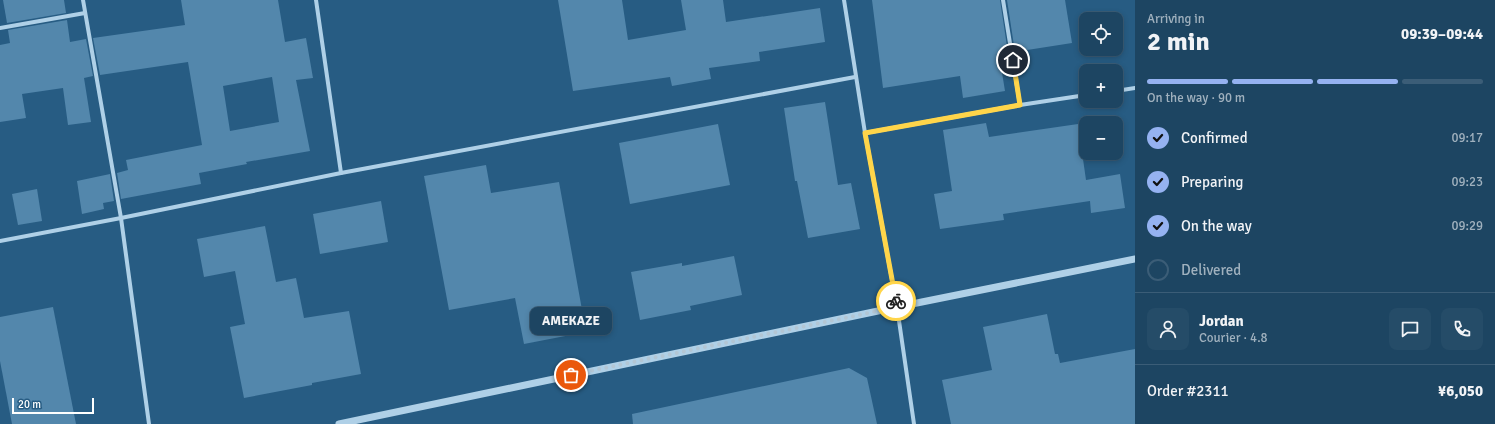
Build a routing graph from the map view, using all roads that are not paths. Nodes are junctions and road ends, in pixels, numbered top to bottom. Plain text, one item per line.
1 (83, 0) edge
2 (316, 0) edge
3 (844, 0) edge
4 (1003, 0) edge
5 (85, 13) junction
6 (0, 28) edge
7 (855, 77) junction
8 (1135, 88) edge
9 (1123, 90) edge
10 (1079, 96) edge
11 (1020, 105) junction
12 (865, 133) junction
13 (341, 173) junction
14 (121, 218) junction
15 (0, 241) edge
16 (1135, 259) edge
17 (897, 307) junction
18 (149, 424) edge
19 (339, 424) edge
20 (914, 424) edge

1 - 5 street
2 - 13 street
3 - 7 street
4 - 11 street
5 - 6 street
5 - 14 street
7 - 12 street
7 - 13 street
8 - 9 street
10 - 11 street
11 - 12 street
12 - 17 street
13 - 14 street
14 - 15 street
14 - 18 street
16 - 17 street
17 - 19 street
17 - 20 street

